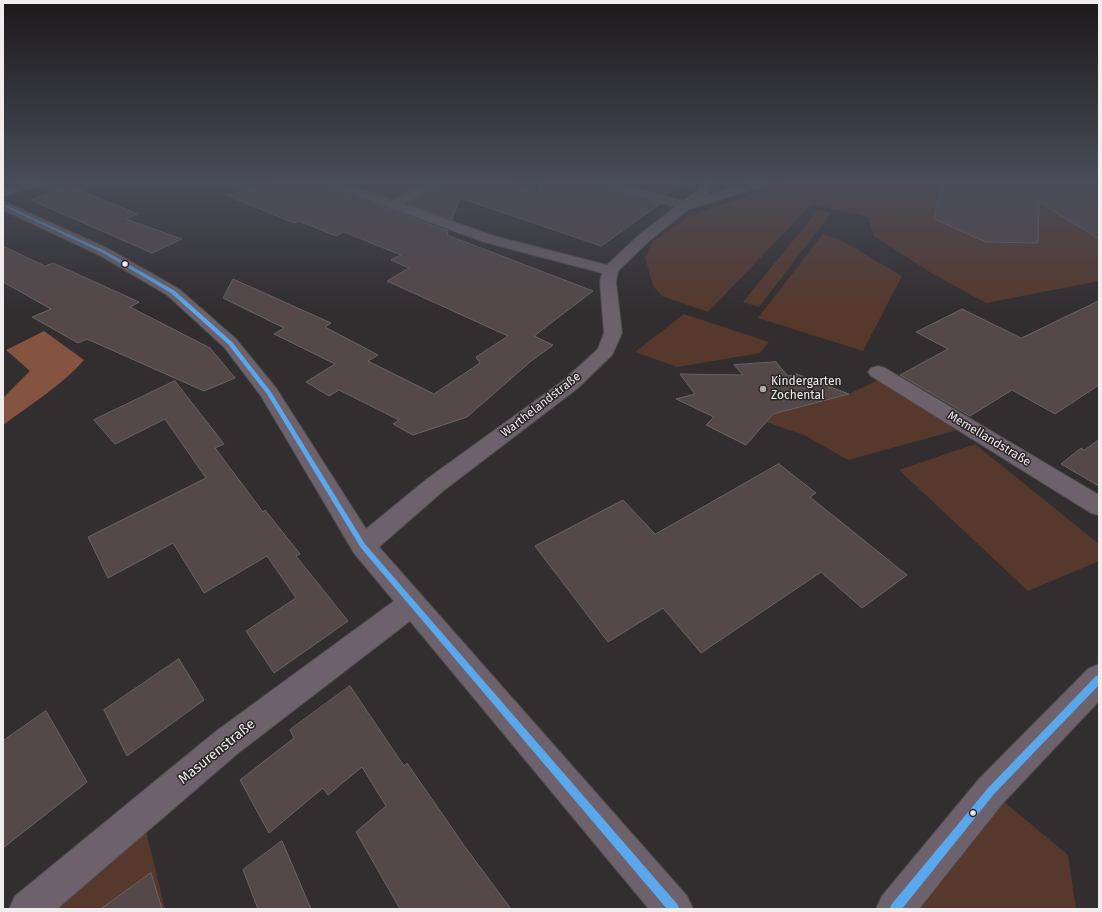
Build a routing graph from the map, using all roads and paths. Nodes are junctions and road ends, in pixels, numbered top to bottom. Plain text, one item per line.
1 (45, 225) edge
2 (449, 225) edge
3 (662, 225) edge
4 (610, 270) junction
5 (878, 372) dead end
6 (1099, 506) edge
7 (363, 546) junction
8 (412, 603) junction
9 (1099, 679) edge
10 (28, 909) edge
11 (674, 909) edge
12 (895, 909) edge

1 - 7 street
2 - 4 street
3 - 4 street
4 - 7 street, Warthelandstraße
5 - 6 street, Memellandstraße
7 - 8 street
8 - 10 street, Masurenstraße
8 - 11 street
9 - 12 street

